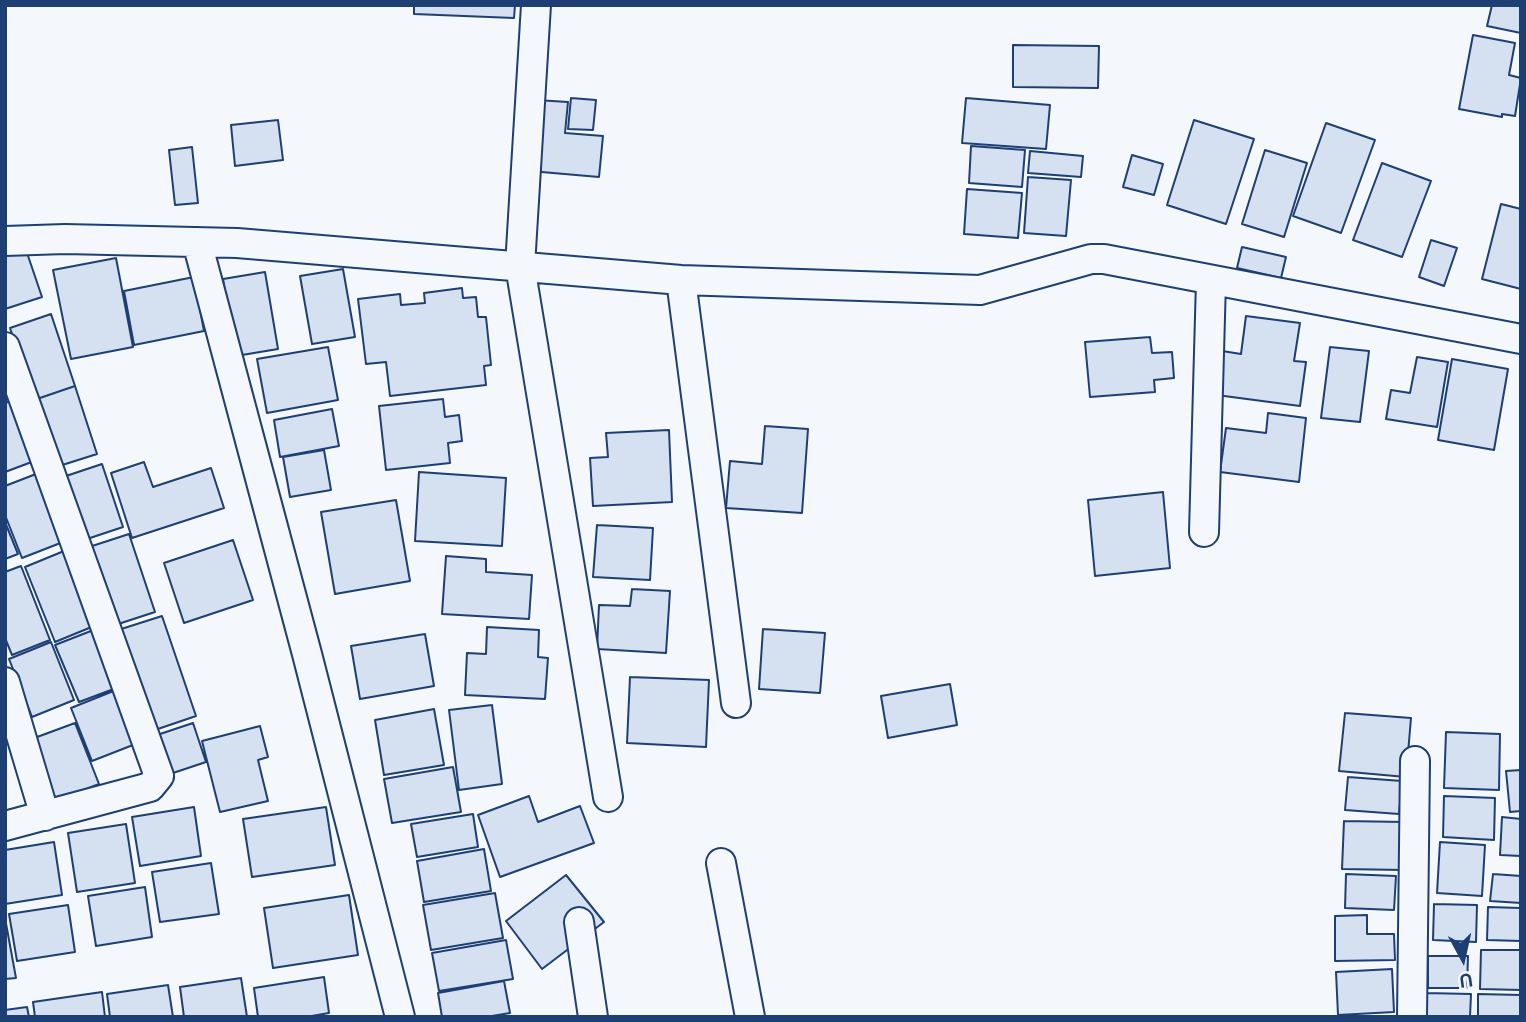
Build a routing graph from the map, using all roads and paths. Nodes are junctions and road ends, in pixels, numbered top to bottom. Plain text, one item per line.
1 (536, 5) edge
2 (5, 241) edge
3 (197, 242) junction
4 (520, 266) junction
5 (681, 280) junction
6 (1211, 281) junction
7 (1521, 339) edge
8 (5, 347) edge
9 (1204, 532) dead end
10 (5, 682) edge
11 (736, 704) dead end
12 (1415, 761) dead end
13 (608, 797) dead end
14 (44, 816) junction
15 (5, 826) edge
16 (721, 863) dead end
17 (579, 922) dead end
18 (400, 1017) edge
19 (593, 1017) edge
20 (750, 1017) edge
21 (1412, 1017) edge

1 - 4 street
2 - 3 street
3 - 4 street
3 - 18 street
4 - 5 street
4 - 13 street
5 - 6 street
5 - 11 street
6 - 7 street
6 - 9 street
8 - 14 street
10 - 14 street
12 - 21 street
14 - 15 street
16 - 20 street
17 - 19 street

